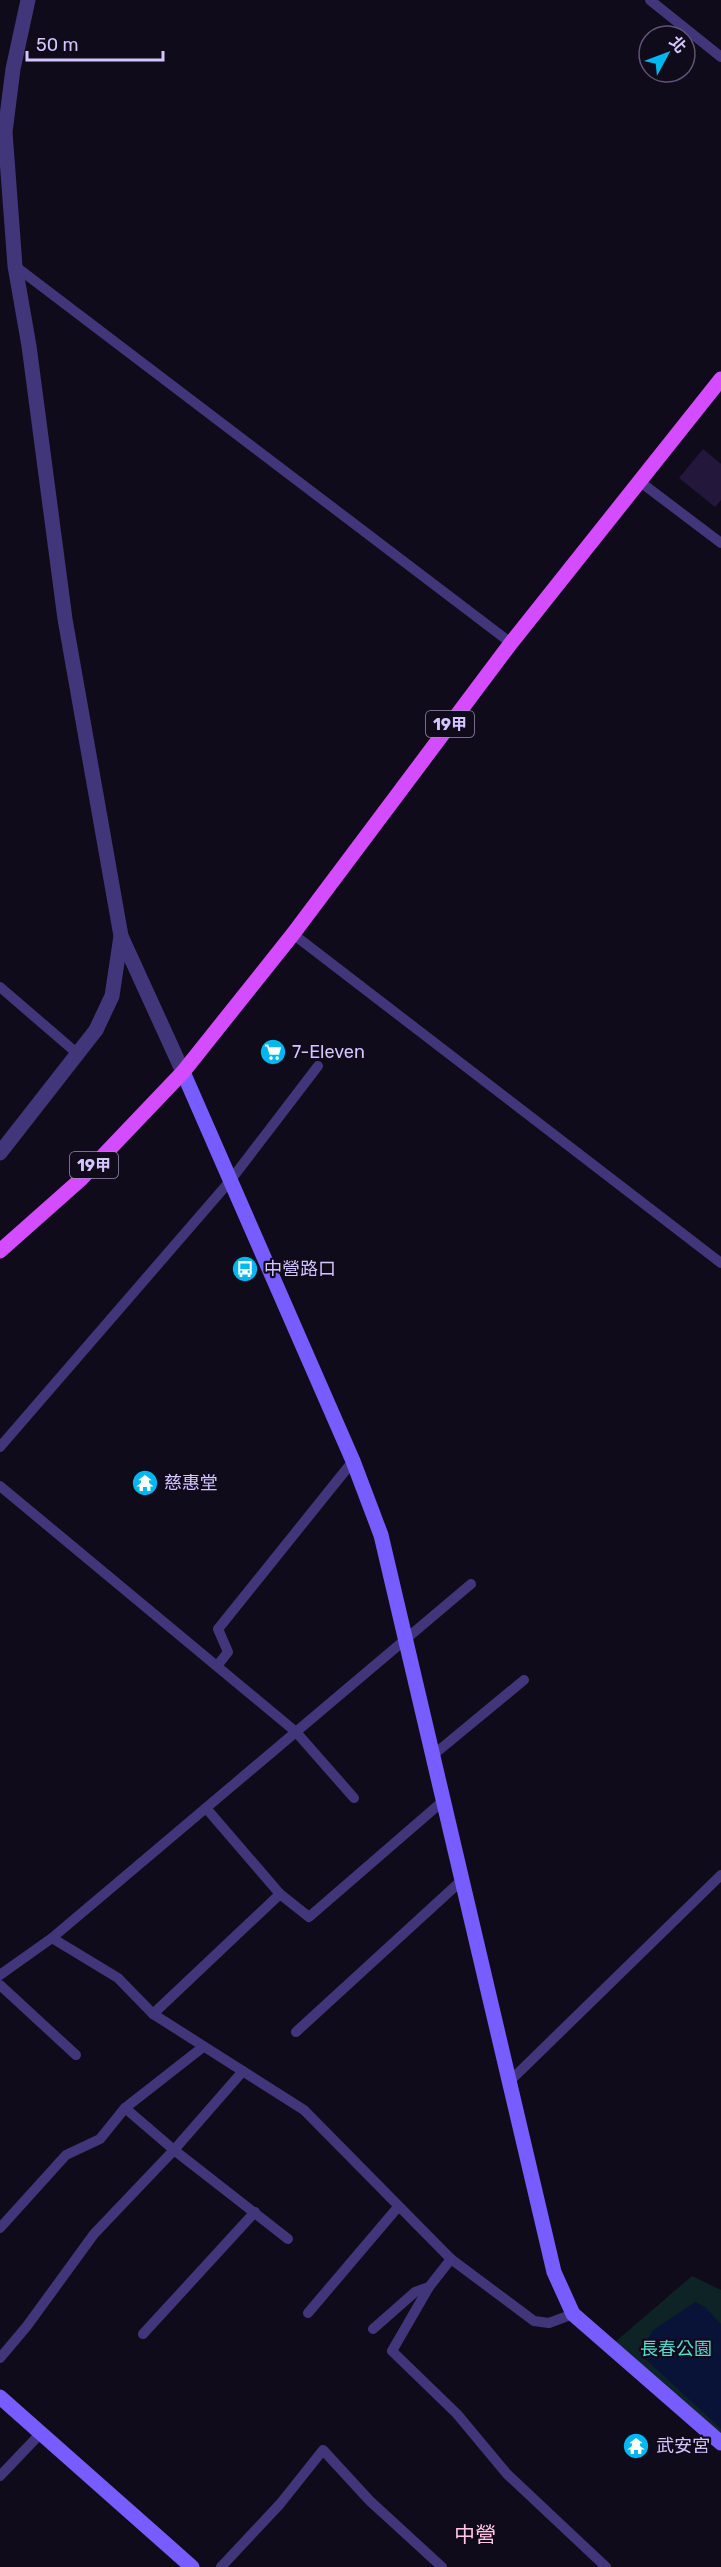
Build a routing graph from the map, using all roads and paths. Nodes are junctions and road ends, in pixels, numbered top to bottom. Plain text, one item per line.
1 (28, 0) edge
2 (650, 0) edge
3 (721, 57) edge
4 (15, 266) junction
5 (721, 379) edge
6 (639, 481) junction
7 (721, 543) edge
8 (511, 643) junction
9 (293, 934) junction
10 (121, 936) junction
11 (0, 987) edge
12 (79, 1055) junction
13 (318, 1066) dead end
14 (183, 1072) junction
15 (0, 1153) edge
16 (230, 1181) junction
17 (0, 1251) edge
18 (721, 1263) edge
19 (0, 1447) edge
20 (353, 1461) junction
21 (0, 1486) edge
22 (471, 1584) dead end
23 (405, 1641) junction
24 (217, 1666) junction
25 (524, 1680) dead end
26 (296, 1732) junction
27 (432, 1756) junction
28 (354, 1798) dead end
29 (443, 1801) junction
30 (206, 1808) junction
31 (721, 1875) edge
32 (462, 1880) junction
33 (280, 1894) junction
34 (52, 1938) junction
35 (0, 1975) edge
36 (0, 1985) edge
37 (153, 2014) junction
38 (296, 2032) dead end
39 (203, 2047) junction
40 (76, 2055) dead end
41 (243, 2071) junction
42 (510, 2081) junction
43 (125, 2108) junction
44 (174, 2150) junction
45 (398, 2207) junction
46 (255, 2212) junction
47 (0, 2228) edge
48 (288, 2239) dead end
49 (451, 2259) junction
50 (429, 2287) junction
51 (308, 2313) dead end
52 (573, 2314) junction
53 (373, 2330) dead end
54 (143, 2334) dead end
55 (0, 2358) edge
56 (0, 2397) edge
57 (41, 2433) junction
58 (721, 2443) edge
59 (0, 2476) edge
60 (192, 2567) edge
61 (221, 2567) edge
62 (442, 2567) edge
63 (606, 2567) edge

1 - 4 street
2 - 3 lane
4 - 8 lane
4 - 10 street
5 - 6 main road, 19甲
6 - 7 lane
6 - 8 main road, 19甲
8 - 9 main road, 19甲
9 - 14 main road, 19甲
9 - 18 lane
10 - 12 street
10 - 14 street
11 - 12 lane
12 - 15 street
13 - 16 lane
14 - 16 street
14 - 17 main road, 19甲
16 - 19 lane
16 - 20 street
20 - 23 street
20 - 24 lane
21 - 24 lane
22 - 23 lane
23 - 26 lane
23 - 27 street
24 - 26 lane
25 - 27 lane
26 - 28 lane
26 - 30 lane
27 - 29 street
29 - 32 street
29 - 33 lane
30 - 33 lane
30 - 34 lane
31 - 42 lane
32 - 38 lane
32 - 42 street
33 - 37 lane
34 - 35 lane
34 - 37 lane
36 - 40 lane
37 - 39 lane
39 - 41 lane
39 - 43 lane
41 - 44 lane
41 - 45 lane
42 - 52 street
43 - 44 lane
43 - 47 lane
44 - 46 lane
44 - 55 lane
45 - 49 lane
45 - 51 lane
46 - 48 lane
46 - 54 lane
49 - 50 lane
49 - 52 lane
50 - 53 lane
50 - 63 lane
52 - 58 street
56 - 57 street
57 - 59 lane
57 - 60 street
61 - 62 lane

